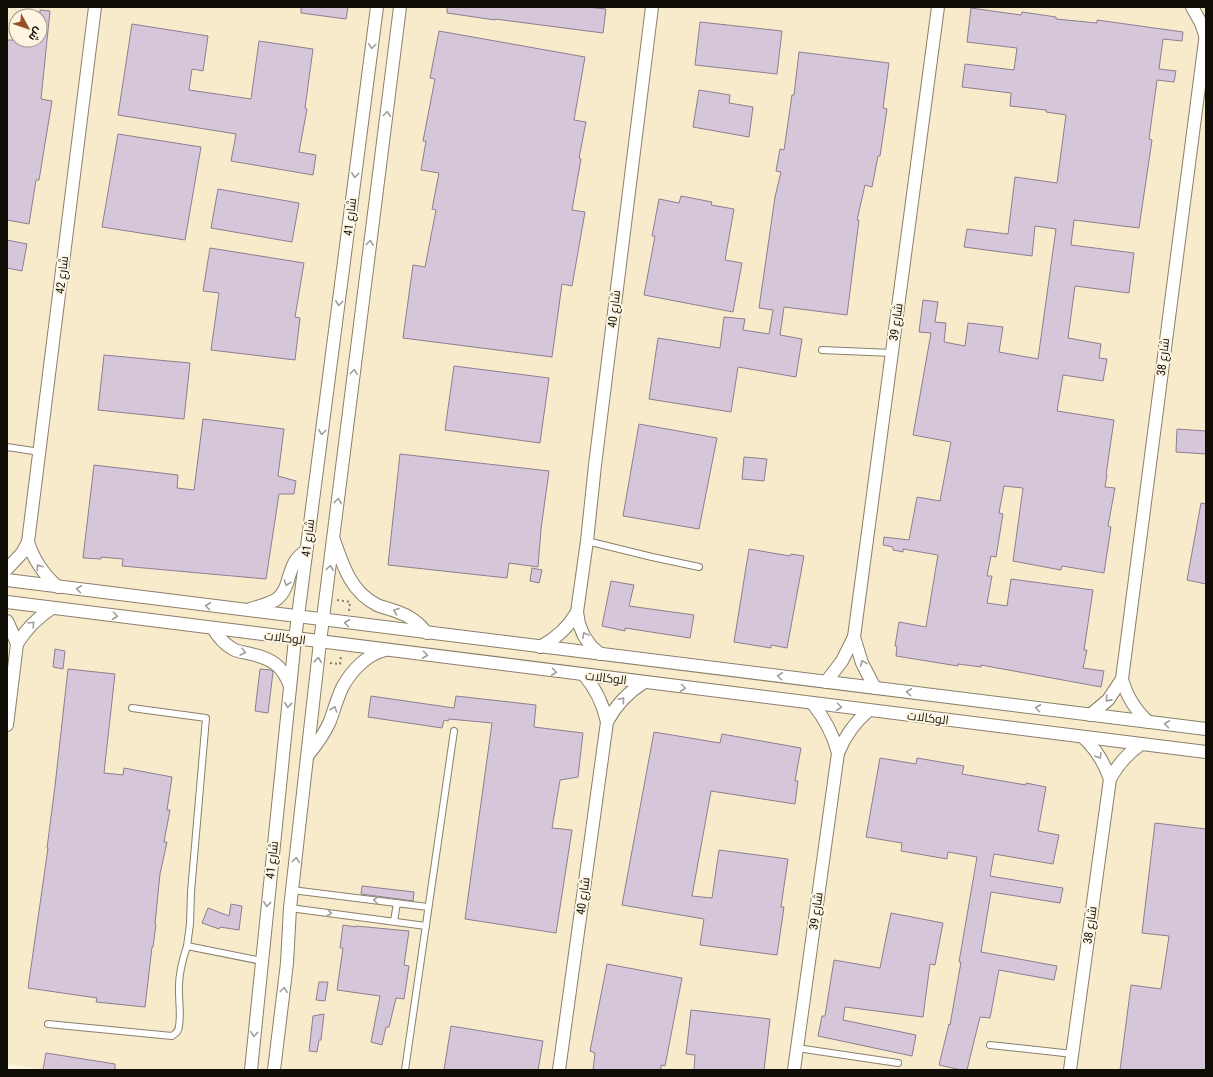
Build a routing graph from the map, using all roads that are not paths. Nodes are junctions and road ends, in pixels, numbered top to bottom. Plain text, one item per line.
1 (96, 7) edge
2 (377, 7) edge
3 (652, 7) edge
4 (938, 7) edge
5 (1192, 7) edge
6 (401, 9) edge
7 (1206, 34) edge
8 (822, 350) dead end
9 (892, 353) junction
10 (7, 447) edge
11 (40, 452) junction
12 (333, 539) junction
13 (587, 541) junction
14 (28, 542) junction
15 (306, 551) junction
16 (699, 566) dead end
17 (7, 569) edge
18 (7, 580) edge
19 (58, 587) junction
20 (7, 602) edge
21 (52, 608) junction
22 (247, 610) junction
23 (577, 612) junction
24 (298, 617) junction
25 (323, 620) junction
26 (7, 621) edge
27 (213, 628) junction
28 (427, 633) junction
29 (854, 636) junction
30 (295, 639) junction
31 (320, 642) junction
32 (17, 644) junction
33 (540, 647) junction
34 (386, 650) junction
35 (600, 654) junction
36 (584, 675) junction
37 (1122, 680) junction
38 (826, 682) junction
39 (643, 683) junction
40 (290, 686) junction
41 (875, 688) junction
42 (813, 704) junction
43 (132, 708) dead end
44 (868, 711) junction
45 (1090, 715) junction
46 (607, 722) junction
47 (1148, 722) junction
48 (7, 725) edge
49 (1206, 729) edge
50 (454, 731) dead end
51 (1083, 737) junction
52 (1142, 744) junction
53 (1206, 752) edge
54 (838, 753) junction
55 (308, 755) junction
56 (1110, 779) junction
57 (292, 890) junction
58 (397, 903) junction
59 (428, 907) junction
60 (290, 908) junction
61 (394, 922) junction
62 (426, 926) junction
63 (186, 946) junction
64 (262, 961) junction
65 (48, 1024) dead end
66 (990, 1045) dead end
67 (797, 1048) junction
68 (1072, 1054) junction
69 (898, 1062) dead end
70 (250, 1070) edge
71 (274, 1070) edge
72 (405, 1070) edge
73 (559, 1070) edge
74 (794, 1070) edge
75 (1070, 1070) edge

1 - 11 street, شارع 42
2 -> 15 street, شارع 41
3 - 13 street, شارع 40
4 - 9 street, شارع 39
5 - 7 street, شارع 38
12 -> 6 street, شارع 41
7 - 37 street, شارع 38
8 - 9 lane
9 - 29 street, شارع 39
10 - 11 lane
11 - 14 street, شارع 42
25 -> 12 street, شارع 41
28 -> 12 street
13 - 16 lane
13 - 23 street, شارع 40
14 - 17 street, شارع 42
19 -> 14 street, شارع 42
15 -> 22 street
15 - 24 street, شارع 41
18 - 19 street, الوكالات
22 -> 19 street, الوكالات
20 - 21 street, الوكالات
21 -> 27 street, الوكالات
32 -> 21 street
22 - 24 street, الوكالات
23 - 33 street, شارع 40
35 -> 23 street, شارع 40
24 - 25 street, الوكالات
24 - 30 street, شارع 41
28 -> 25 street, الوكالات
25 - 31 street, شارع 41
26 - 32 street
27 - 30 street, الوكالات
27 -> 40 street
28 - 33 street, الوكالات
29 - 38 street, شارع 39
41 -> 29 street, شارع 39
30 - 31 street, الوكالات
30 - 40 street, شارع 41
31 - 34 street, الوكالات
55 -> 31 street, شارع 41
32 - 48 street
33 - 35 street, الوكالات
34 -> 36 street, الوكالات
55 -> 34 street
38 -> 35 street, الوكالات
36 - 39 street, الوكالات
36 - 46 street, شارع 40
37 -> 45 street, شارع 38
37 - 47 street, شارع 38
38 - 41 street, الوكالات
39 -> 42 street, الوكالات
46 -> 39 street, شارع 40
40 -> 64 street, شارع 41
45 -> 41 street, الوكالات
42 -> 44 street, الوكالات
42 - 54 street, شارع 39
43 - 63 lane
44 - 51 street, الوكالات
44 - 54 street, شارع 39
45 - 47 street, الوكالات
46 - 73 street, شارع 40
49 -> 47 street, الوكالات
50 - 59 lane
51 - 52 street, الوكالات
51 -> 56 street
52 - 53 street, الوكالات
52 - 56 street, شارع 38
54 - 67 street, شارع 39
57 -> 55 street, شارع 41
56 - 68 street, شارع 38
58 -> 57 lane
57 - 60 street, شارع 41
58 - 59 lane
58 - 61 lane
59 - 62 lane
60 -> 61 lane
71 -> 60 street, شارع 41
61 - 62 lane
62 - 72 lane
63 - 64 lane
63 - 65 lane
64 -> 70 street, شارع 41
66 - 68 lane
67 - 69 lane
67 - 74 street, شارع 39
68 - 75 street, شارع 38

